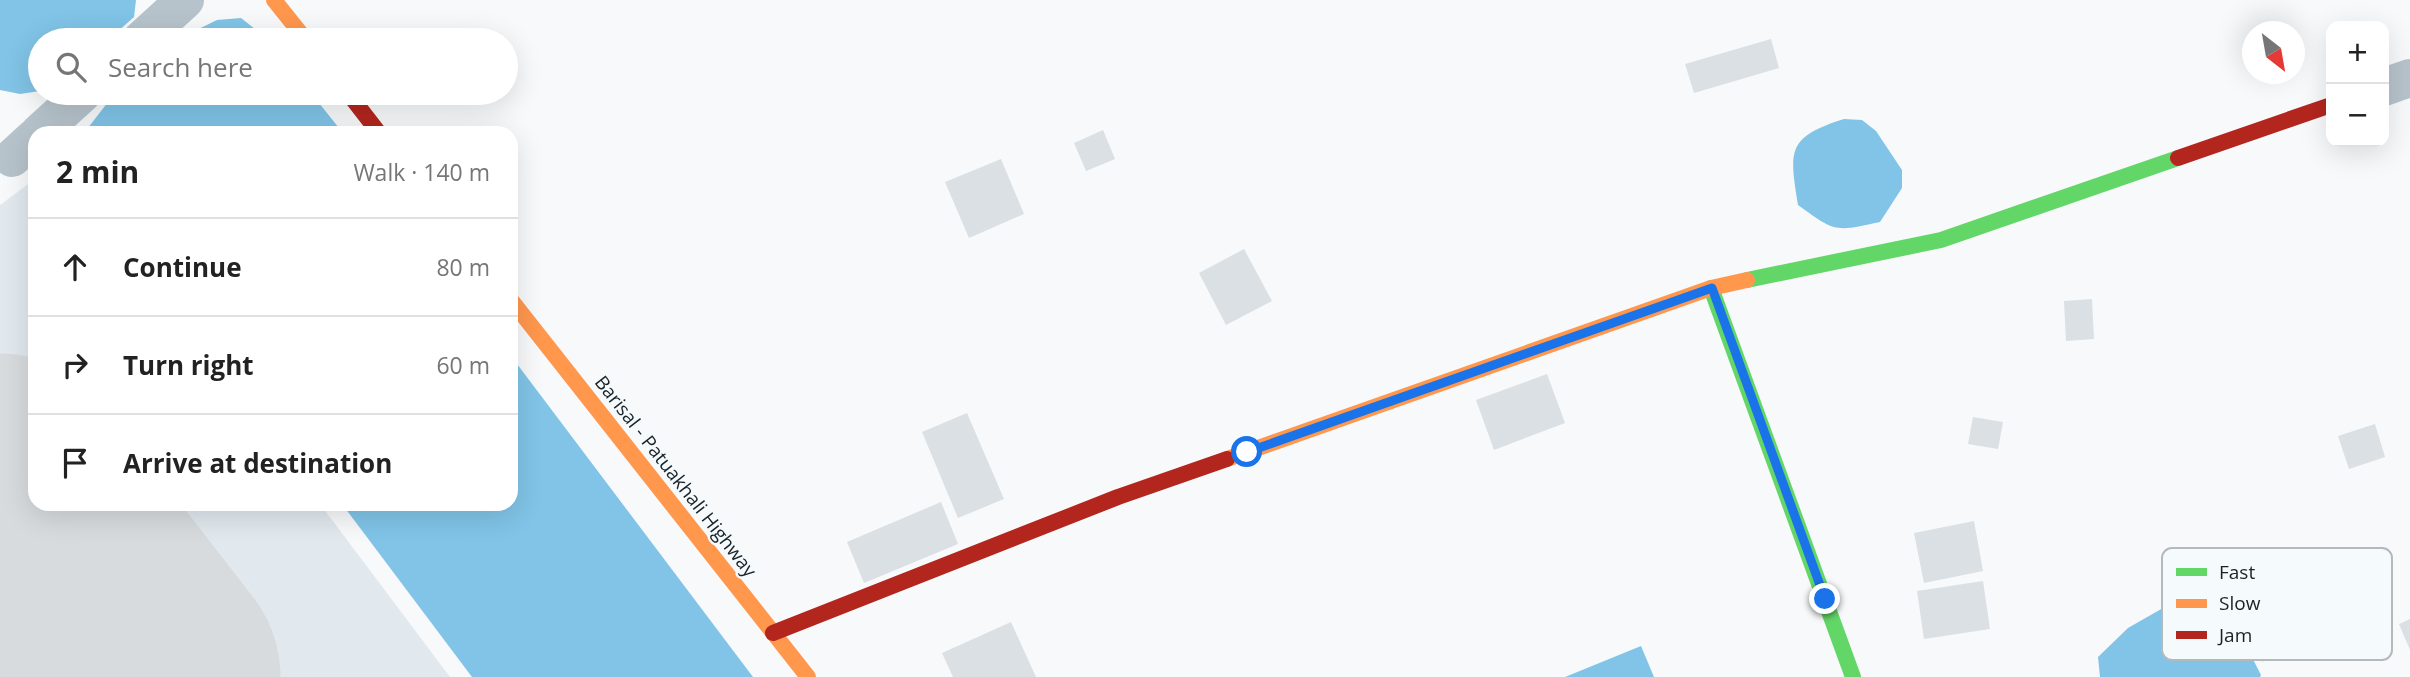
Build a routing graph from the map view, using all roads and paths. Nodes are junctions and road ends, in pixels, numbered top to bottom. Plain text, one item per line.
1 (185, 0) edge
2 (275, 0) edge
3 (154, 28) edge
4 (297, 28) edge
5 (2410, 78) edge
6 (2389, 85) edge
7 (70, 105) edge
8 (357, 105) edge
9 (2326, 107) edge
10 (47, 126) edge
11 (374, 126) edge
12 (1712, 288) junction
13 (518, 309) edge
14 (773, 633) junction
15 (808, 677) edge
16 (1853, 677) edge

1 - 3 street
2 - 4 main road
5 - 6 street
7 - 10 street
8 - 11 main road
9 - 12 main road
12 - 14 main road
12 - 16 main road
13 - 14 main road, Barisal - Patuakhali Highway
14 - 15 main road, Barisal - Patuakhali Highway

